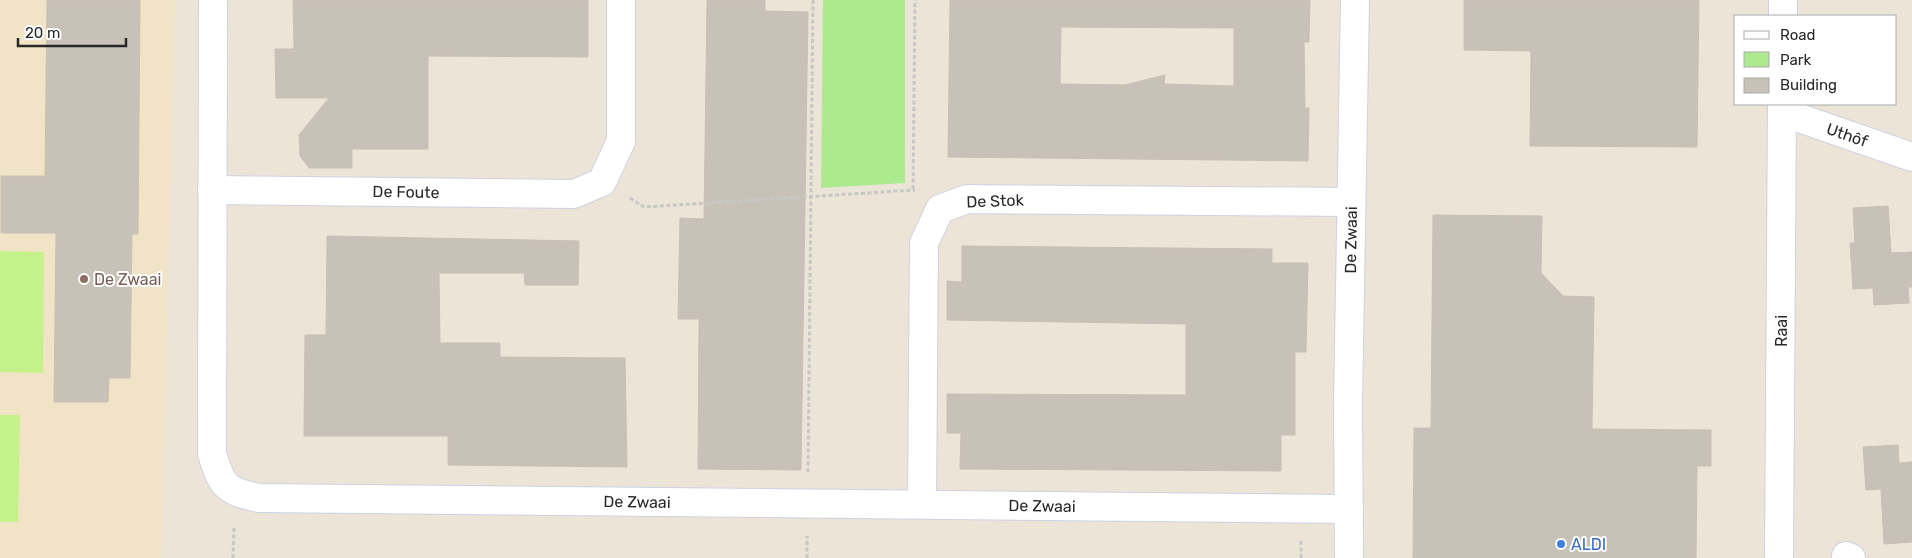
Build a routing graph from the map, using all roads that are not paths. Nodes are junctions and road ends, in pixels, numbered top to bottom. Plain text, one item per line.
1 (213, 0) edge
2 (620, 0) edge
3 (1355, 0) edge
4 (1783, 0) edge
5 (1783, 15) edge
6 (1782, 108) edge
7 (1912, 157) edge
8 (212, 190) junction
9 (1351, 202) junction
10 (922, 504) junction
11 (1349, 509) junction
12 (1349, 558) edge
13 (1779, 558) edge

1 - 8 street
2 - 8 street, De Foute
3 - 9 street, De Zwaai
4 - 5 street
6 - 7 street, Uthôf
6 - 13 street, Raai
8 - 10 street, De Zwaai
9 - 10 street, De Stok
9 - 11 street, De Zwaai
10 - 11 street, De Zwaai
11 - 12 street, De Zwaai

